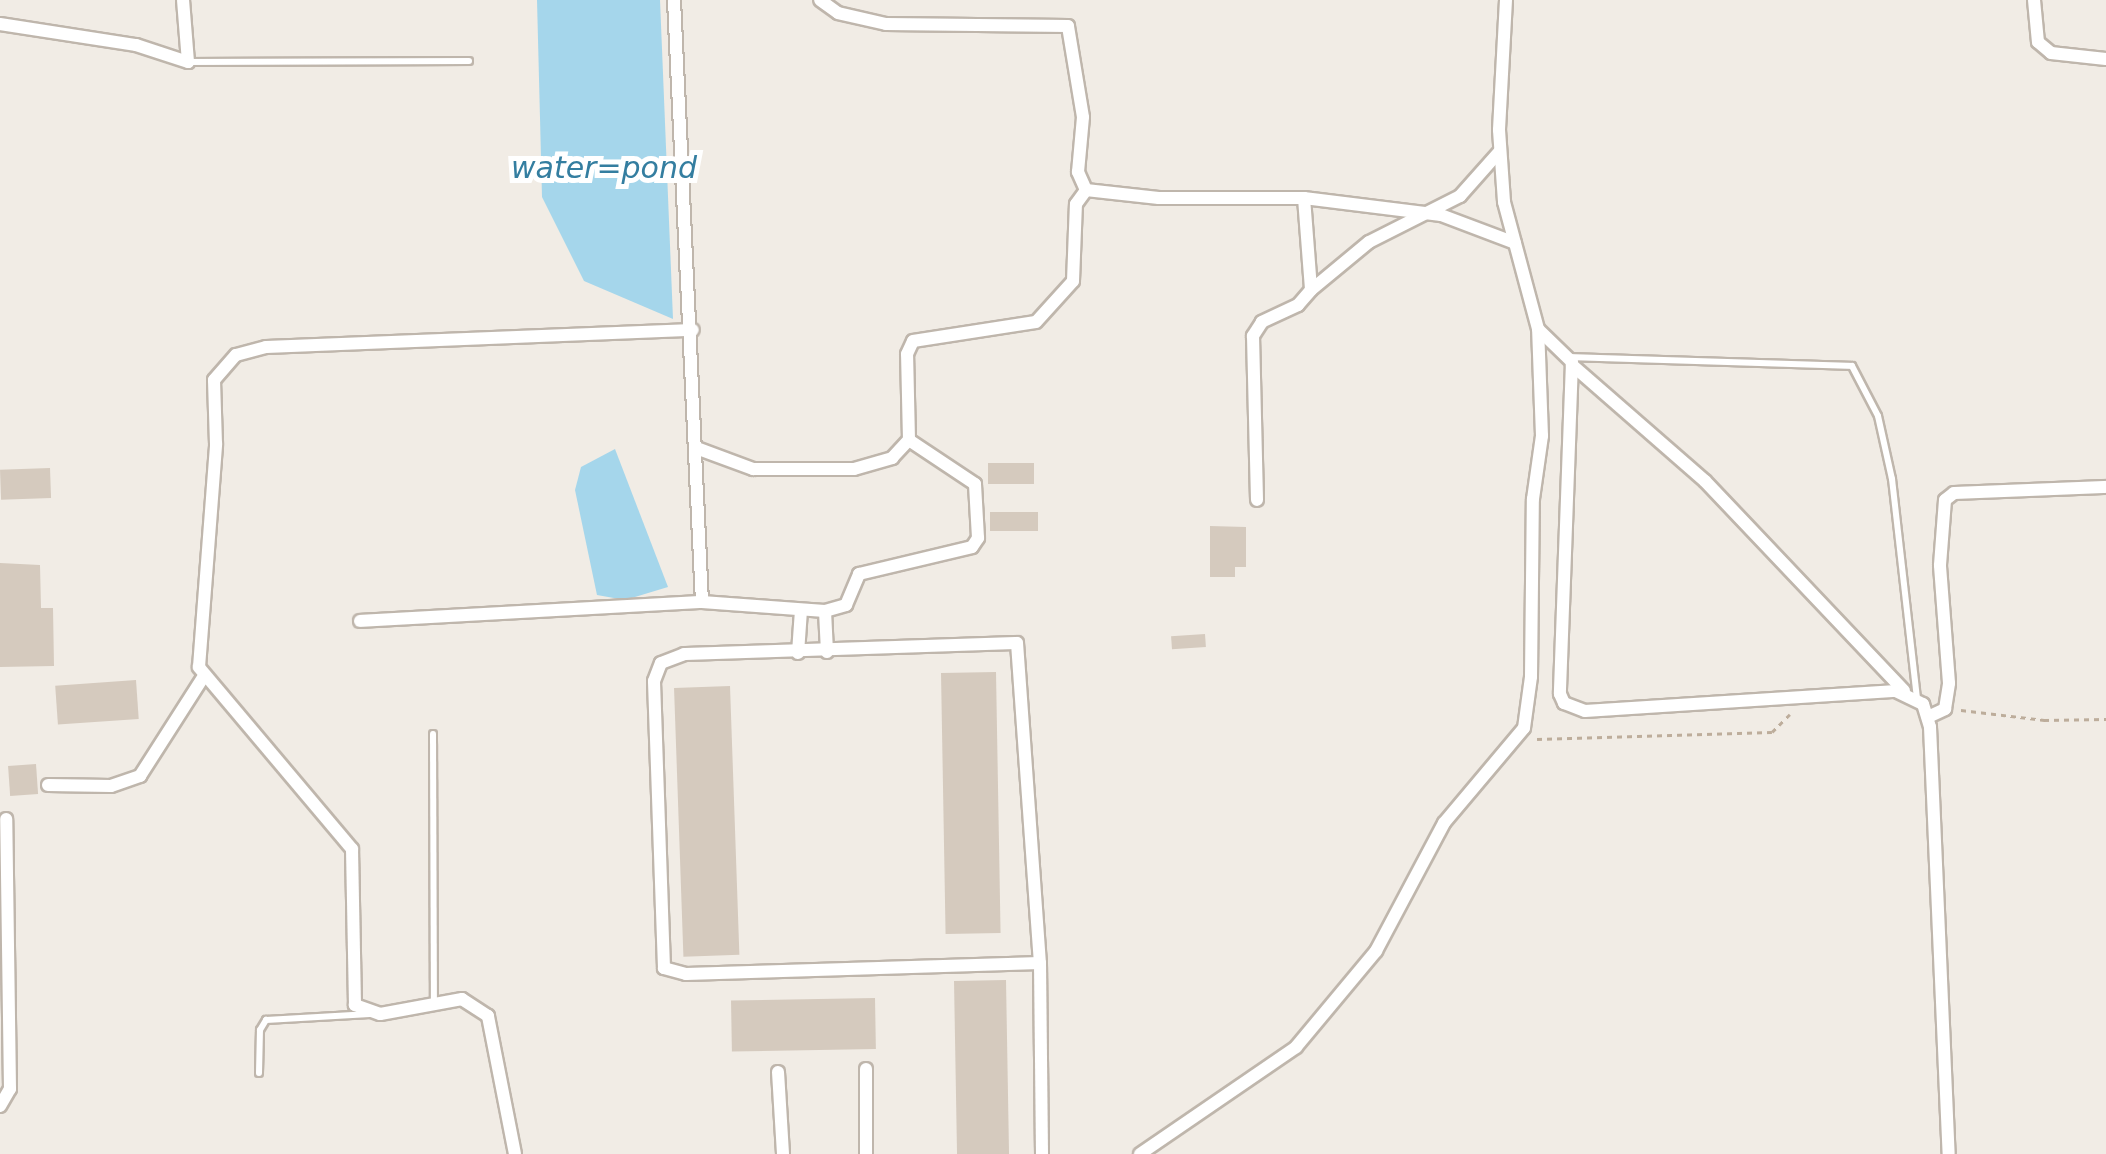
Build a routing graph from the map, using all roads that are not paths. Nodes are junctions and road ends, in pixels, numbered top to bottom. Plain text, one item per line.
1 (183, 0) edge
2 (674, 0) edge
3 (820, 0) edge
4 (1506, 0) edge
5 (2034, 0) edge
6 (0, 24) edge
7 (2106, 59) edge
8 (468, 60) dead end
9 (188, 62) junction
10 (1500, 152) junction
11 (1086, 190) junction
12 (1304, 198) junction
13 (1431, 213) junction
14 (1515, 243) junction
15 (1311, 290) junction
16 (693, 330) junction
17 (1538, 330) junction
18 (1571, 361) junction
19 (909, 440) junction
20 (700, 448) junction
21 (2106, 487) edge
22 (1257, 500) dead end
23 (702, 602) junction
24 (825, 611) junction
25 (800, 614) junction
26 (360, 621) dead end
27 (827, 652) junction
28 (798, 653) junction
29 (204, 676) junction
30 (1910, 695) junction
31 (1928, 717) junction
32 (433, 734) dead end
33 (48, 785) dead end
34 (6, 819) dead end
35 (1040, 963) junction
36 (434, 1000) junction
37 (371, 1014) junction
38 (866, 1069) dead end
39 (778, 1072) dead end
40 (259, 1073) dead end
41 (0, 1106) edge
42 (515, 1154) edge
43 (783, 1154) edge
44 (866, 1154) edge
45 (1042, 1154) edge
46 (1140, 1154) edge
47 (1949, 1154) edge

1 - 9 street
2 - 16 street
3 - 11 street
4 - 10 street
5 - 7 street
6 - 9 street
8 - 9 lane
10 - 13 street
10 - 14 street
11 - 12 street
11 - 19 street
12 - 13 street
12 - 15 street
13 - 14 street
13 - 15 street
14 - 17 street
15 - 22 street
16 - 20 street
16 - 29 street
17 - 18 street
17 - 46 street
18 - 30 street
18 - 30 lane
18 - 30 street
19 - 20 street
19 - 24 street
20 - 23 street
21 - 31 street
23 - 25 street
23 - 26 street
24 - 25 street
24 - 27 street
25 - 28 street
27 - 28 street
27 - 35 street
28 - 35 street
29 - 33 street
29 - 37 street
30 - 31 street
31 - 47 street
32 - 36 lane
34 - 41 street
35 - 45 street
36 - 37 street
36 - 42 street
37 - 40 lane
38 - 44 street
39 - 43 street

